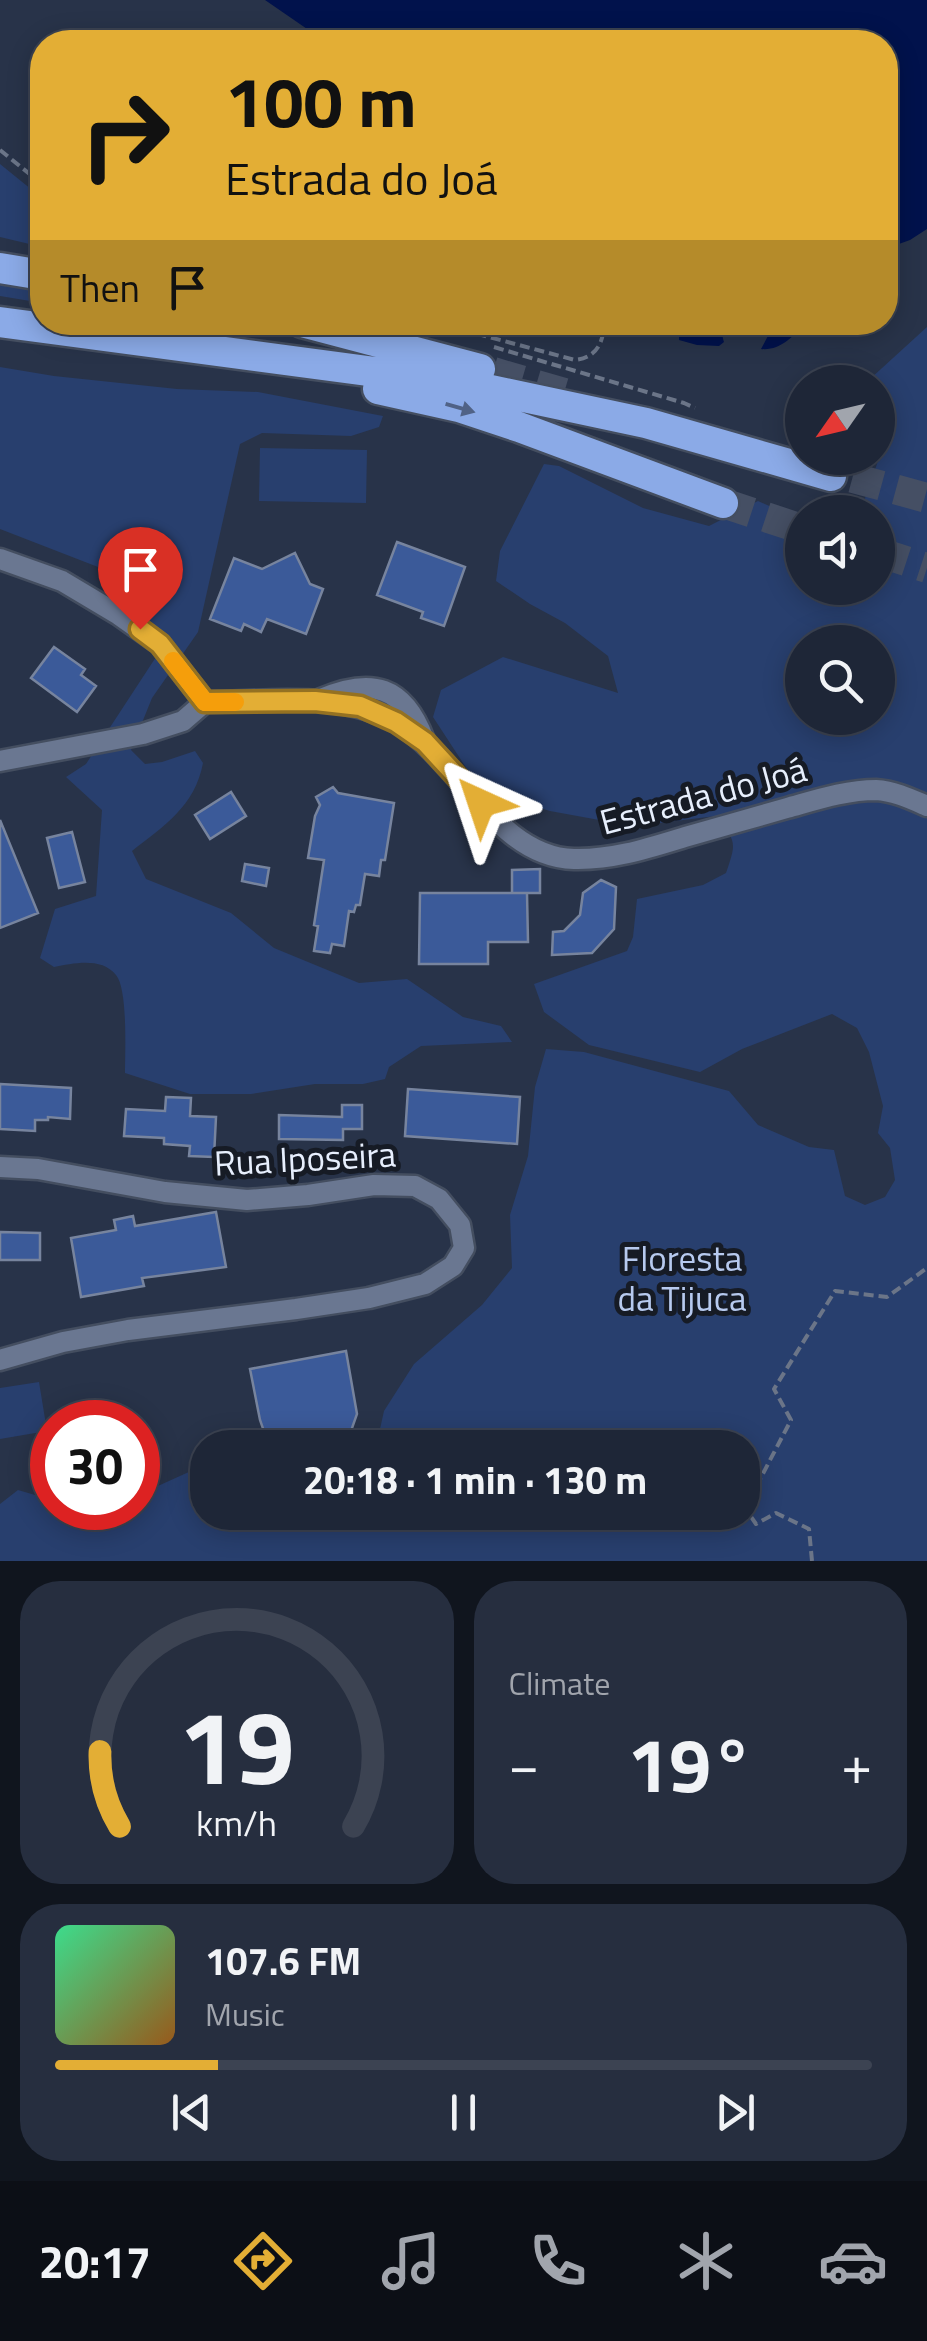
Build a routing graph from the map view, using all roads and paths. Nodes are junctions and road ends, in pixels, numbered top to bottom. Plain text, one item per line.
1 (0, 150) edge
2 (30, 174) edge
3 (0, 268) edge
4 (30, 274) edge
5 (0, 322) edge
6 (30, 326) edge
7 (93, 335) edge
8 (369, 335) edge
9 (482, 335) edge
10 (604, 335) edge
11 (229, 354) junction
12 (488, 358) joint
13 (696, 409) dead end
14 (830, 476) dead end
15 (723, 503) tunnel mouth
16 (0, 559) edge
17 (205, 702) junction
18 (0, 761) edge
19 (927, 806) edge
20 (0, 1167) edge
21 (927, 1268) edge
22 (0, 1360) edge
23 (812, 1561) edge

1 - 2 path
3 - 4 highway
5 - 6 highway
7 - 11 highway
8 - 12 highway
9 - 10 path
11 - 14 highway
11 -> 15 highway
12 - 13 path
16 - 17 street
17 - 18 street
17 - 19 street, Estrada do Joá
20 - 22 street, Rua Iposeira
21 - 23 path

